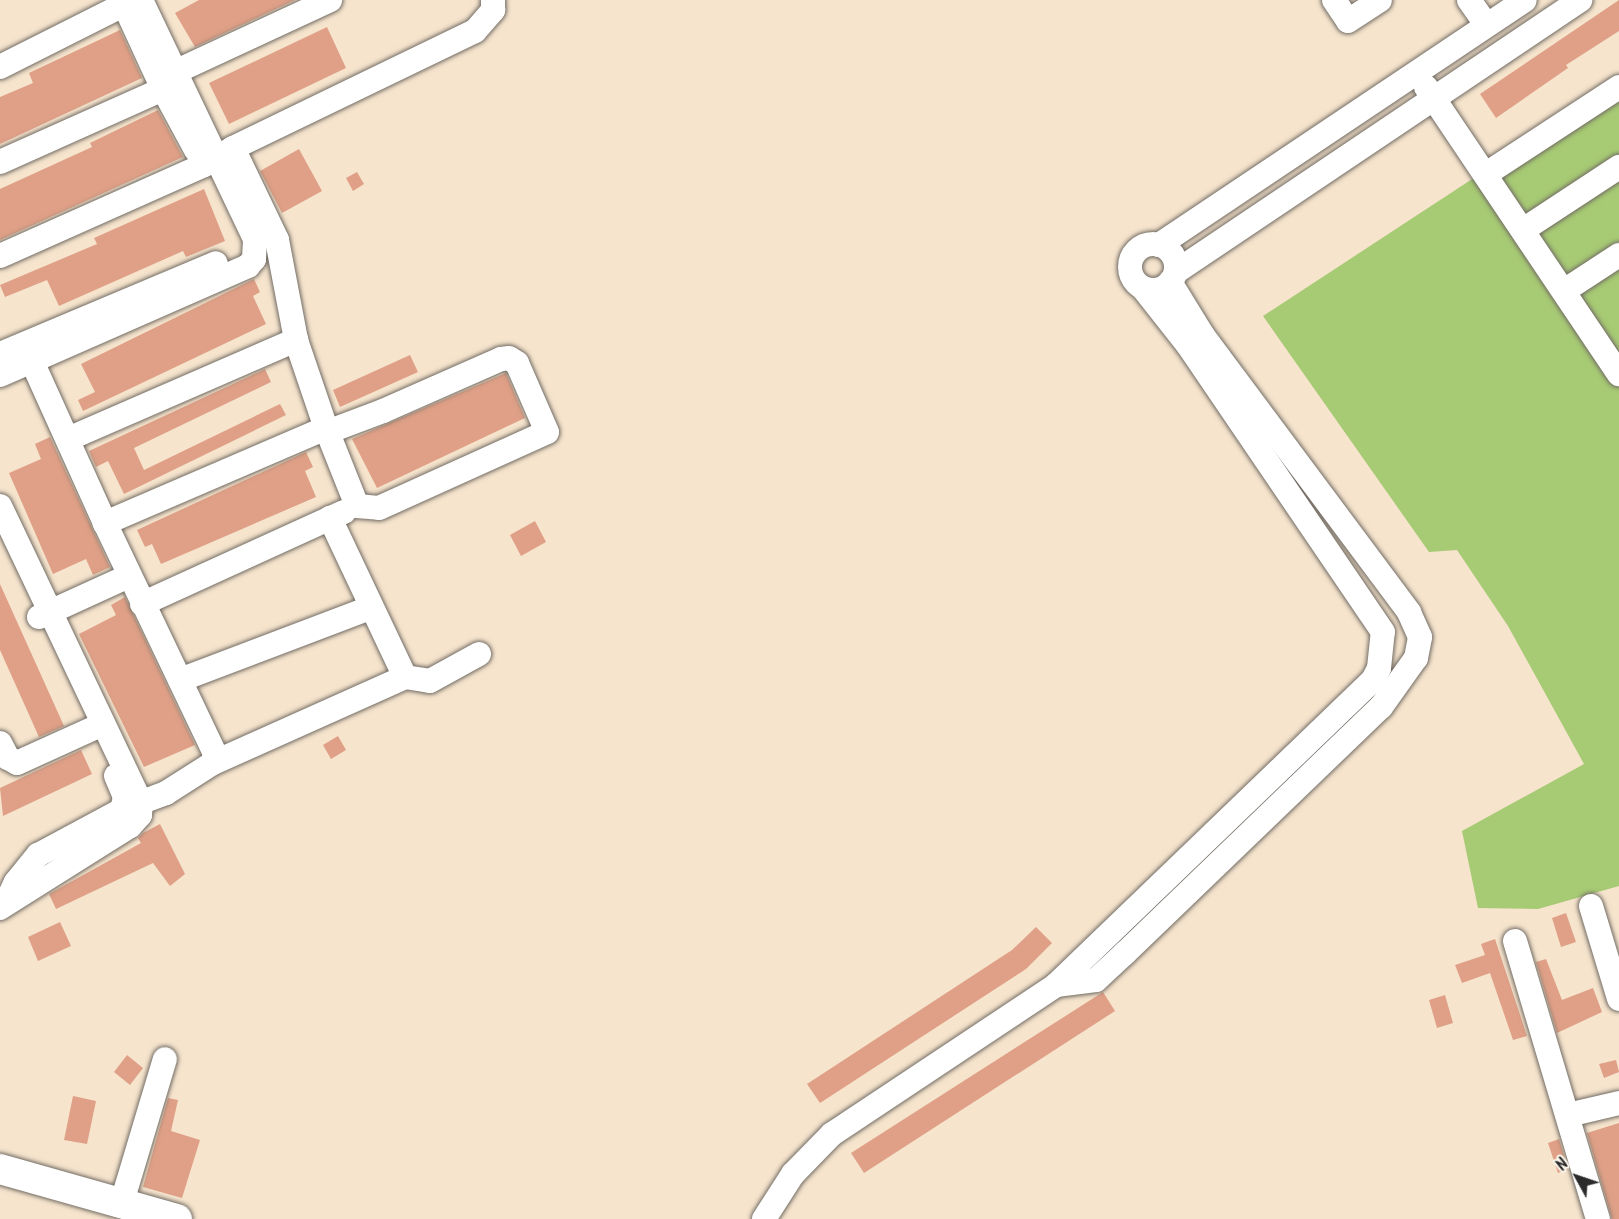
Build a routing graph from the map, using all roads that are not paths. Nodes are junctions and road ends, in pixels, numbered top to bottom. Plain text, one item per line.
1 (330, 0) edge
2 (492, 0) edge
3 (1334, 0) edge
4 (1380, 0) edge
5 (1469, 0) edge
6 (1525, 0) edge
7 (1580, 0) edge
8 (130, 2) edge
9 (1492, 20) junction
10 (1519, 41) junction
11 (0, 67) edge
12 (1416, 75) junction
13 (169, 81) junction
14 (1619, 87) edge
15 (1436, 98) junction
16 (218, 157) junction
17 (0, 162) edge
18 (1619, 167) edge
19 (1486, 174) junction
20 (1523, 230) junction
21 (1159, 245) junction
22 (248, 253) junction
23 (1619, 255) edge
24 (0, 256) edge
25 (1174, 277) junction
26 (284, 283) junction
27 (1143, 288) junction
28 (1564, 291) junction
29 (296, 340) junction
30 (9, 357) edge
31 (1615, 359) edge
32 (326, 428) junction
33 (68, 439) junction
34 (0, 506) edge
35 (357, 506) junction
36 (330, 518) junction
37 (105, 523) junction
38 (0, 536) edge
39 (129, 576) junction
40 (142, 604) junction
41 (370, 608) junction
42 (45, 614) junction
43 (479, 654) dead end
44 (405, 677) junction
45 (180, 680) junction
46 (94, 728) junction
47 (0, 743) edge
48 (213, 763) junction
49 (131, 806) junction
50 (10, 899) edge
51 (1591, 906) dead end
52 (1515, 941) dead end
53 (1056, 985) junction
54 (1619, 999) edge
55 (165, 1059) dead end
56 (1619, 1103) edge
57 (1568, 1115) junction
58 (0, 1169) edge
59 (122, 1202) junction
60 (177, 1219) edge
61 (764, 1219) edge
62 (1598, 1219) edge

1 - 13 street
2 - 16 street
3 - 4 street
5 - 9 street
6 - 9 street
7 - 10 street
8 - 11 street
8 - 13 street
9 - 10 street
9 - 12 street
10 - 15 street
12 - 15 street
12 - 21 street
13 - 16 street
13 - 17 street
14 - 19 street
15 - 19 street
15 - 25 street
16 - 22 street
16 - 24 street
16 - 26 street
18 - 20 street
19 - 20 street
20 - 28 street
21 - 25 street
21 - 27 street
22 - 26 street
22 - 30 street
23 - 28 street
25 - 27 street
25 - 53 street
26 - 29 street
27 - 53 street
28 - 31 street
29 - 32 street
29 - 33 street
30 - 33 street
32 - 35 street
32 - 35 street
32 - 37 street
33 - 37 street
34 - 42 street
35 - 36 street
36 - 40 street
36 - 41 street
37 - 39 street
38 - 42 street
39 - 40 street
39 - 42 street
40 - 45 street
41 - 44 street
41 - 45 street
42 - 46 street
42 - 49 street
43 - 44 street
44 - 48 street
45 - 48 street
46 - 47 street
46 - 49 street
48 - 49 street
49 - 50 street
51 - 54 street
52 - 57 street
53 - 61 street
55 - 59 street
56 - 57 street
57 - 62 street
58 - 59 main road
59 - 60 main road

